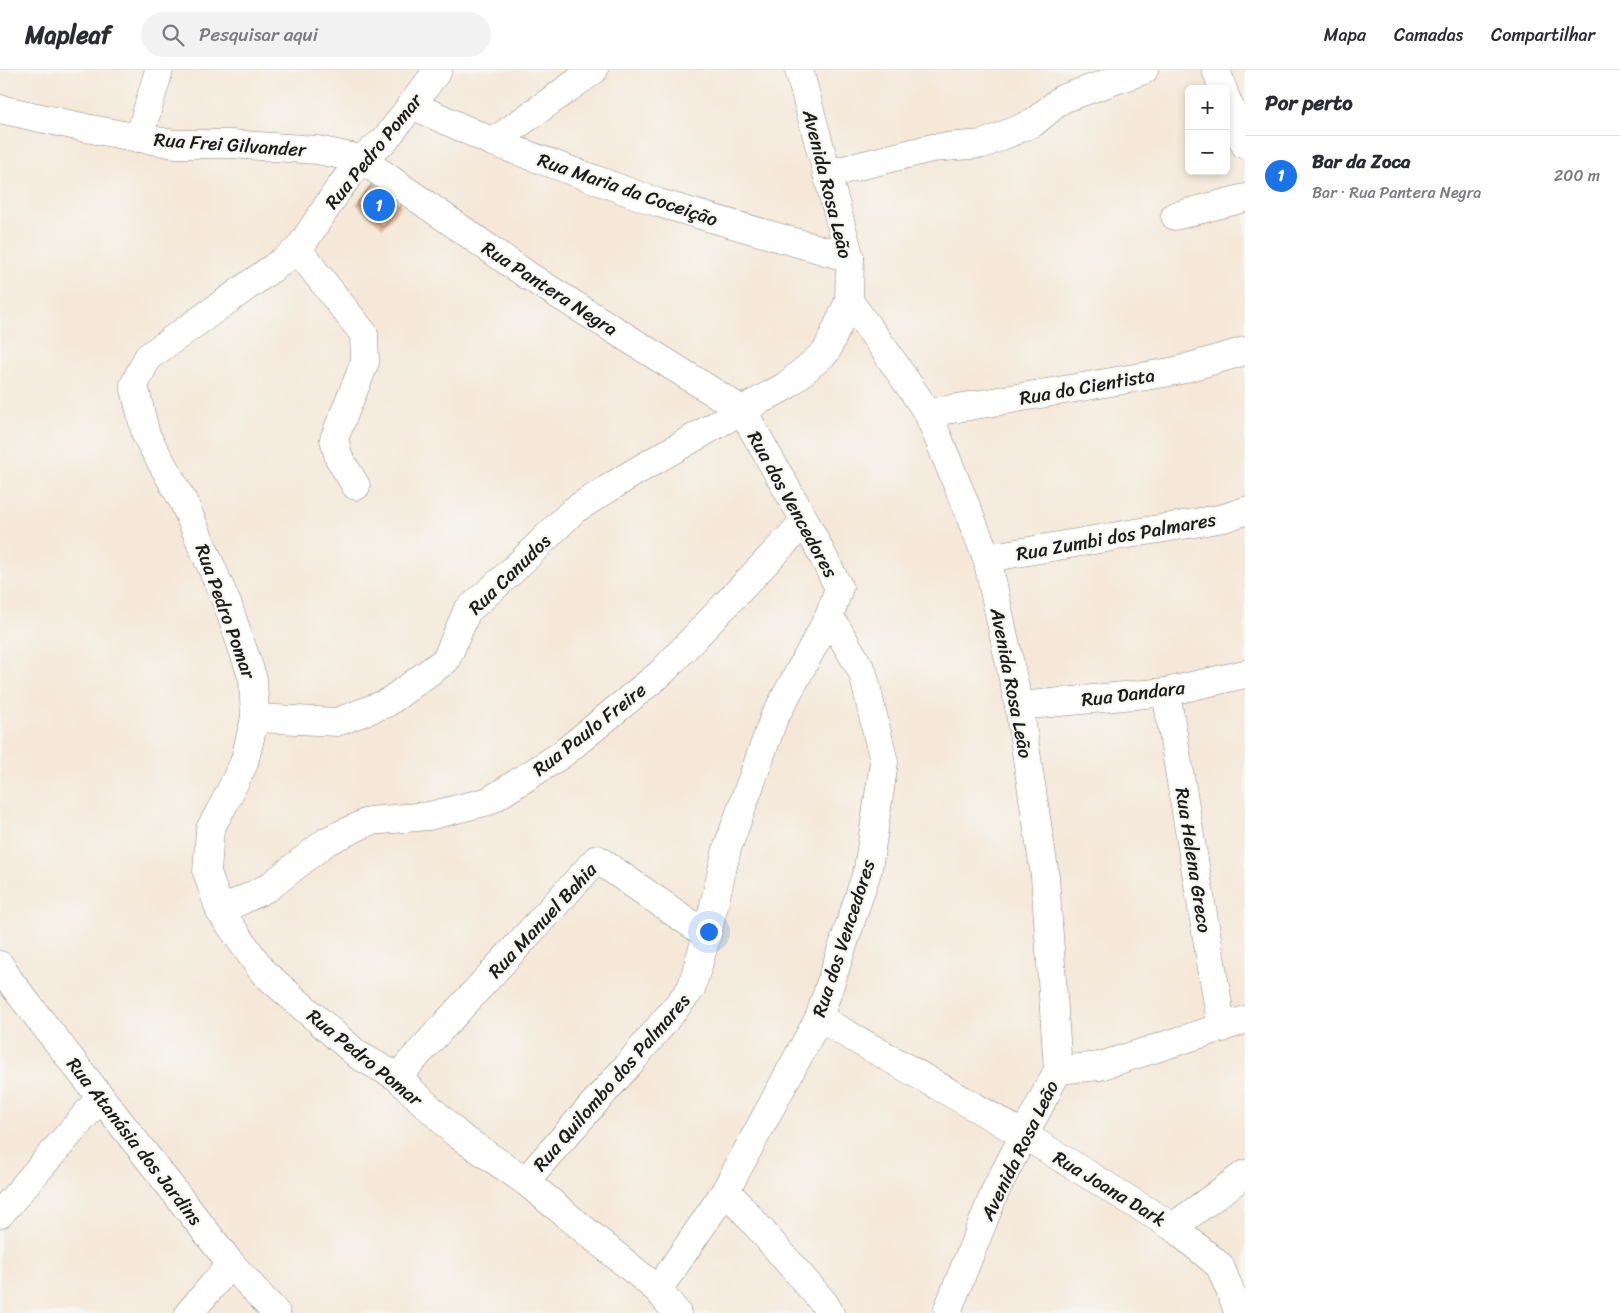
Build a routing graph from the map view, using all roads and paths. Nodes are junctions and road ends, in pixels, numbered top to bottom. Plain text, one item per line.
1 (159, 70) edge
2 (438, 70) edge
3 (594, 70) edge
4 (799, 70) edge
5 (1144, 70) edge
6 (1216, 70) edge
7 (1222, 85) edge
8 (412, 105) junction
9 (1230, 108) edge
10 (0, 109) edge
11 (139, 138) junction
12 (492, 142) junction
13 (1245, 145) edge
14 (361, 159) junction
15 (827, 174) junction
16 (1245, 198) edge
17 (1175, 216) dead end
18 (298, 250) junction
19 (850, 258) junction
20 (849, 301) junction
21 (1245, 351) edge
22 (742, 410) junction
23 (928, 414) junction
24 (356, 486) dead end
25 (1245, 511) edge
26 (805, 521) junction
27 (987, 558) junction
28 (828, 617) junction
29 (1245, 674) edge
30 (1166, 692) junction
31 (1020, 706) junction
32 (255, 718) junction
33 (220, 911) junction
34 (707, 935) junction
35 (3, 976) edge
36 (820, 1018) junction
37 (1233, 1024) edge
38 (1058, 1070) junction
39 (397, 1077) junction
40 (100, 1097) junction
41 (1024, 1135) junction
42 (1245, 1174) edge
43 (525, 1181) junction
44 (726, 1190) junction
45 (0, 1214) edge
46 (1173, 1226) junction
47 (231, 1264) junction
48 (1220, 1266) junction
49 (1245, 1278) edge
50 (658, 1290) junction
51 (189, 1313) edge
52 (276, 1313) edge
53 (677, 1313) edge
54 (830, 1313) edge
55 (949, 1313) edge
56 (1239, 1313) edge

1 - 11 street, Rua Frei Gilvander
2 - 8 street, Rua Pedro Pomar
3 - 12 street
4 - 15 street, Avenida Rosa Leão
5 - 15 street
6 - 7 street
8 - 12 street, Rua Maria da Coceição
8 - 14 street, Rua Pedro Pomar
9 - 13 street
10 - 11 street
11 - 14 street, Rua Frei Gilvander
12 - 19 street, Rua Maria da Coceição
14 - 18 street, Rua Pedro Pomar
14 - 22 street, Rua Pantera Negra
15 - 19 street, Avenida Rosa Leão
16 - 17 street
18 - 24 street
18 - 32 street, Rua Pedro Pomar
19 - 20 street, Avenida Rosa Leão
20 - 22 street, Rua dos Vencedores
20 - 23 street, Avenida Rosa Leão
21 - 23 street, Rua do Cientista
22 - 26 street, Rua dos Vencedores
22 - 32 street, Rua Canudos
23 - 27 street, Avenida Rosa Leão
25 - 27 street, Rua Zumbi dos Palmares
26 - 28 street, Rua dos Vencedores
26 - 33 street, Rua Paulo Freire
27 - 31 street, Avenida Rosa Leão
28 - 34 street, Rua Quilombo dos Palmares
28 - 36 street, Rua dos Vencedores
29 - 30 street, Rua Dandara
30 - 31 street, Rua Dandara
30 - 37 street, Rua Helena Greco
31 - 38 street, Avenida Rosa Leão
32 - 33 street, Rua Pedro Pomar
33 - 39 street, Rua Pedro Pomar
34 - 39 street, Rua Manuel Bahia
34 - 43 street, Rua Quilombo dos Palmares
35 - 40 street, Rua Atanásia dos Jardins
36 - 41 street, Rua Joana Dark
36 - 44 street, Rua dos Vencedores
37 - 38 street
38 - 41 street, Avenida Rosa Leão
39 - 43 street, Rua Pedro Pomar
40 - 45 street
40 - 47 street, Rua Atanásia dos Jardins
41 - 46 street, Rua Joana Dark
41 - 55 street, Avenida Rosa Leão
42 - 46 street
43 - 50 street, Rua Pedro Pomar
44 - 50 street, Rua dos Vencedores
44 - 54 street
46 - 48 street, Rua Joana Dark
47 - 51 street
47 - 52 street, Rua Atanásia dos Jardins
48 - 49 street
48 - 56 street, Rua Joana Dark
50 - 53 street, Rua Pedro Pomar

